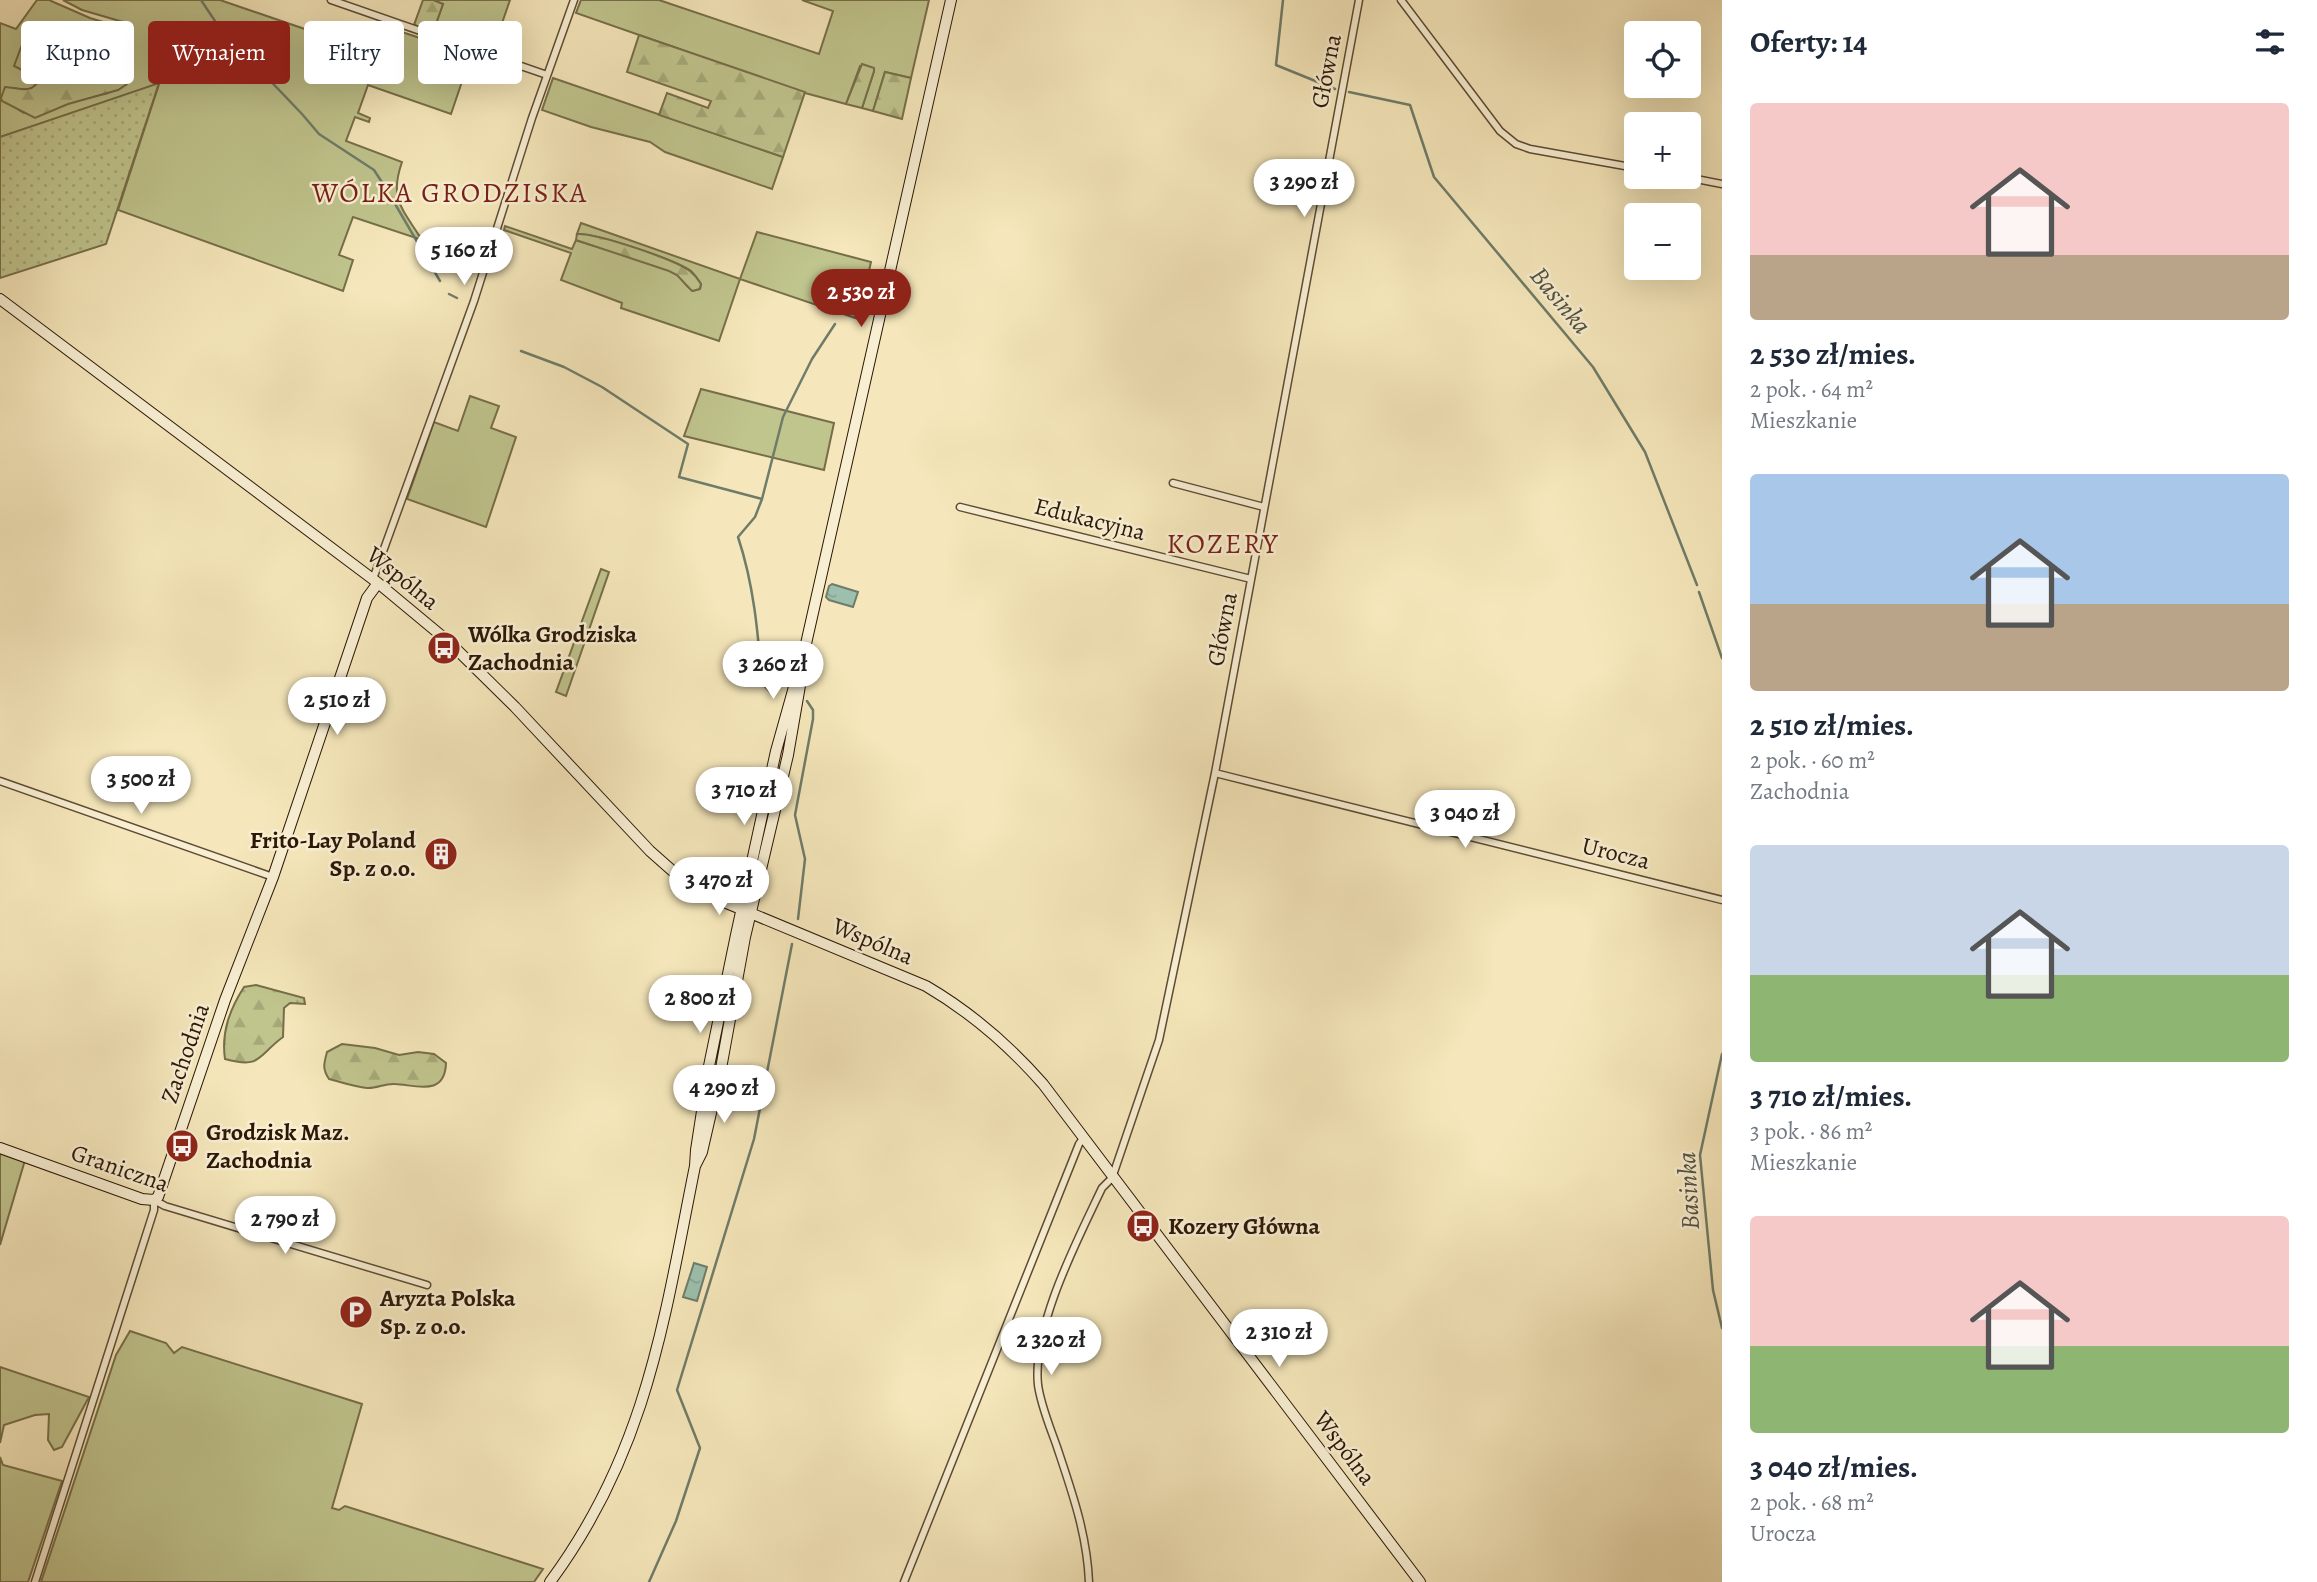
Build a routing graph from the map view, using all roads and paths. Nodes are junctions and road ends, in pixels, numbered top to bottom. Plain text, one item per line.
1 (331, 0) edge
2 (574, 0) edge
3 (951, 0) edge
4 (1359, 0) edge
5 (1401, 0) edge
6 (547, 75) junction
7 (1624, 165) edge
8 (1701, 180) edge
9 (1722, 184) edge
10 (0, 299) edge
11 (1172, 482) dead end
12 (960, 507) dead end
13 (1264, 507) junction
14 (1251, 579) junction
15 (375, 581) junction
16 (801, 666) junction
17 (1215, 773) junction
18 (0, 781) edge
19 (273, 877) junction
20 (1722, 900) edge
21 (741, 909) junction
22 (752, 914) junction
23 (1084, 1137) junction
24 (0, 1148) edge
25 (695, 1166) junction
26 (1112, 1175) junction
27 (154, 1199) junction
28 (427, 1285) dead end
29 (35, 1582) edge
30 (550, 1582) edge
31 (904, 1582) edge
32 (1088, 1582) edge
33 (1420, 1582) edge

1 - 6 street
2 - 6 street
3 - 16 street
4 - 13 street, Główna
5 - 7 street
6 - 15 street
8 - 9 street
10 - 15 street, Wspólna
11 - 13 street
12 - 14 street, Edukacyjna
13 - 14 street, Główna
14 - 17 street, Główna
15 - 19 street, Zachodnia
15 - 21 street, Wspólna
16 - 21 street
16 - 22 street
17 - 20 street, Urocza
17 - 26 street, Główna
18 - 19 street
19 - 27 street, Zachodnia
21 - 22 street, Wspólna
21 - 25 street
22 - 23 street, Wspólna
22 - 25 street
23 - 26 street, Wspólna
23 - 31 street
24 - 27 street, Graniczna
25 - 30 street
26 - 32 street, Główna
26 - 33 street, Wspólna
27 - 28 street, Graniczna
27 - 29 street, Zachodnia

